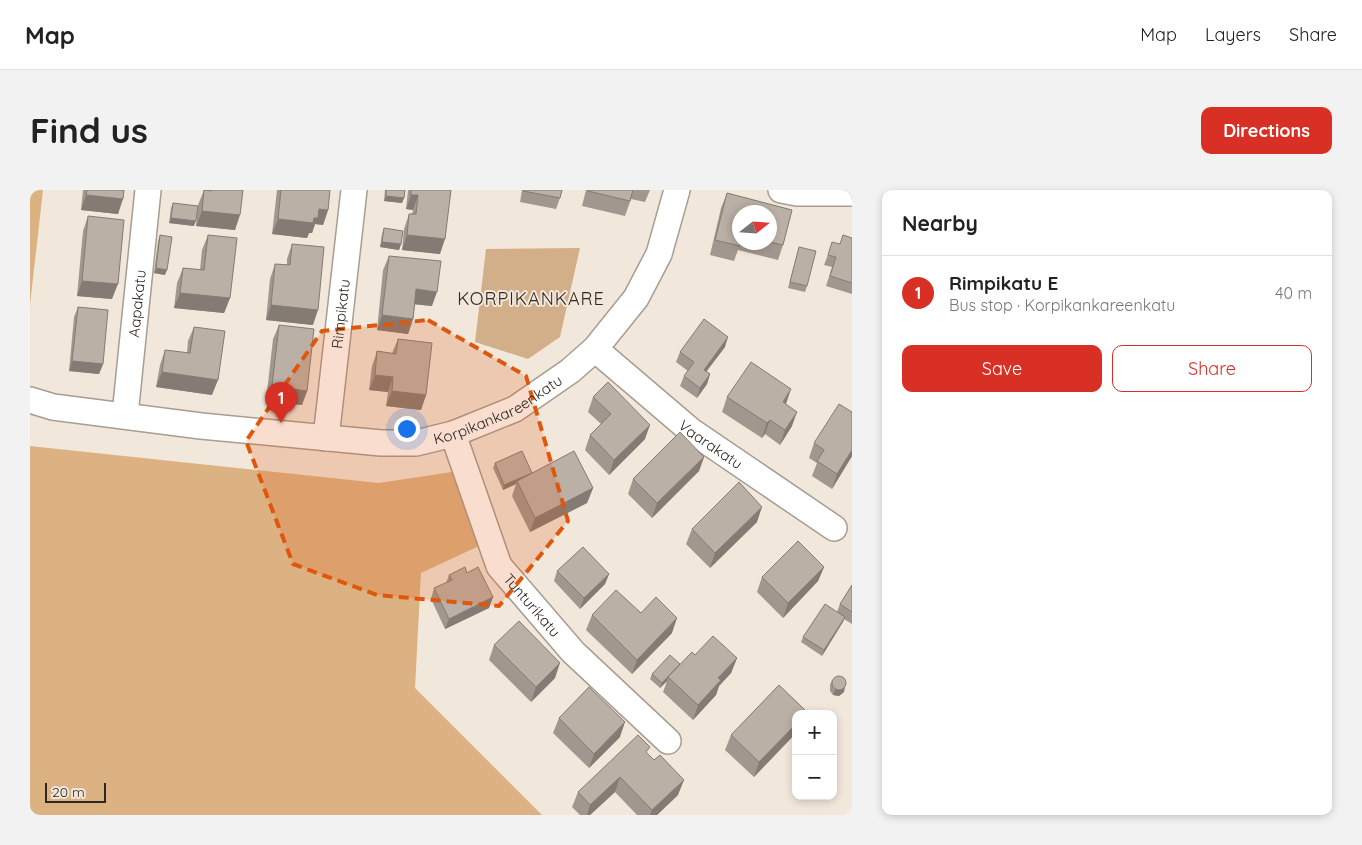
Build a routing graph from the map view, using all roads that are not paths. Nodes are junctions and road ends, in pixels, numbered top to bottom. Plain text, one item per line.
1 (148, 190) edge
2 (354, 190) edge
3 (677, 190) edge
4 (781, 190) edge
5 (852, 193) edge
6 (595, 349) junction
7 (30, 400) edge
8 (125, 415) junction
9 (453, 434) junction
10 (326, 438) junction
11 (834, 528) dead end
12 (668, 741) dead end

1 - 8 street, Aapakatu
2 - 10 street, Rimpikatu
3 - 6 street, Korpikankareenkatu
4 - 5 street
6 - 9 street, Korpikankareenkatu
6 - 11 street, Vaarakatu
7 - 8 street, Korpikankareenkatu
8 - 10 street, Korpikankareenkatu
9 - 10 street, Korpikankareenkatu
9 - 12 street, Tunturikatu

